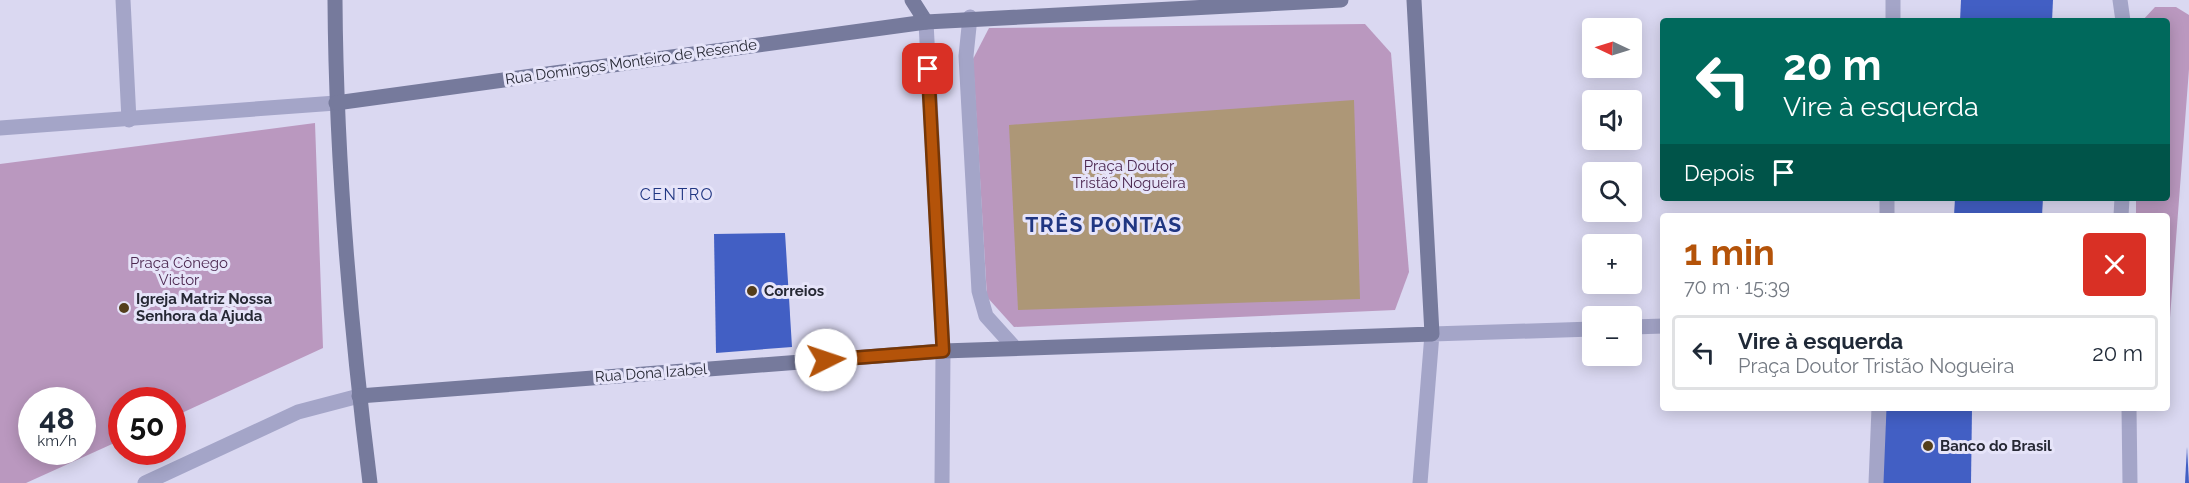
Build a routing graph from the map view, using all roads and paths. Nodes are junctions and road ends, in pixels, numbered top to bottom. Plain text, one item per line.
1 (123, 0) edge
2 (335, 0) edge
3 (912, 0) edge
4 (1341, 0) edge
5 (1414, 0) edge
6 (1893, 0) edge
7 (2120, 0) edge
8 (970, 18) junction
9 (1893, 18) edge
10 (2123, 18) edge
11 (926, 22) junction
12 (336, 103) junction
13 (129, 120) junction
14 (0, 128) edge
15 (1660, 326) edge
16 (1642, 327) edge
17 (1582, 329) edge
18 (1431, 334) junction
19 (1014, 347) junction
20 (943, 351) junction
21 (359, 396) junction
22 (1879, 411) edge
23 (2128, 411) edge
24 (146, 483) edge
25 (370, 483) edge
26 (942, 483) edge
27 (1420, 483) edge
28 (1876, 483) edge
29 (2130, 483) edge

1 - 13 street
2 - 12 main road
3 - 11 main road
4 - 8 main road
5 - 18 main road
6 - 9 street
7 - 10 street
8 - 11 main road
8 - 19 street
11 - 12 main road, Rua Domingos Monteiro de Resende
11 - 20 street
12 - 13 street
12 - 21 main road
13 - 14 street
15 - 16 street
17 - 18 street
18 - 19 main road
18 - 27 street
19 - 20 main road
20 - 21 main road, Rua Dona Izabel
20 - 26 street
21 - 24 street
21 - 25 main road
22 - 28 street
23 - 29 street

